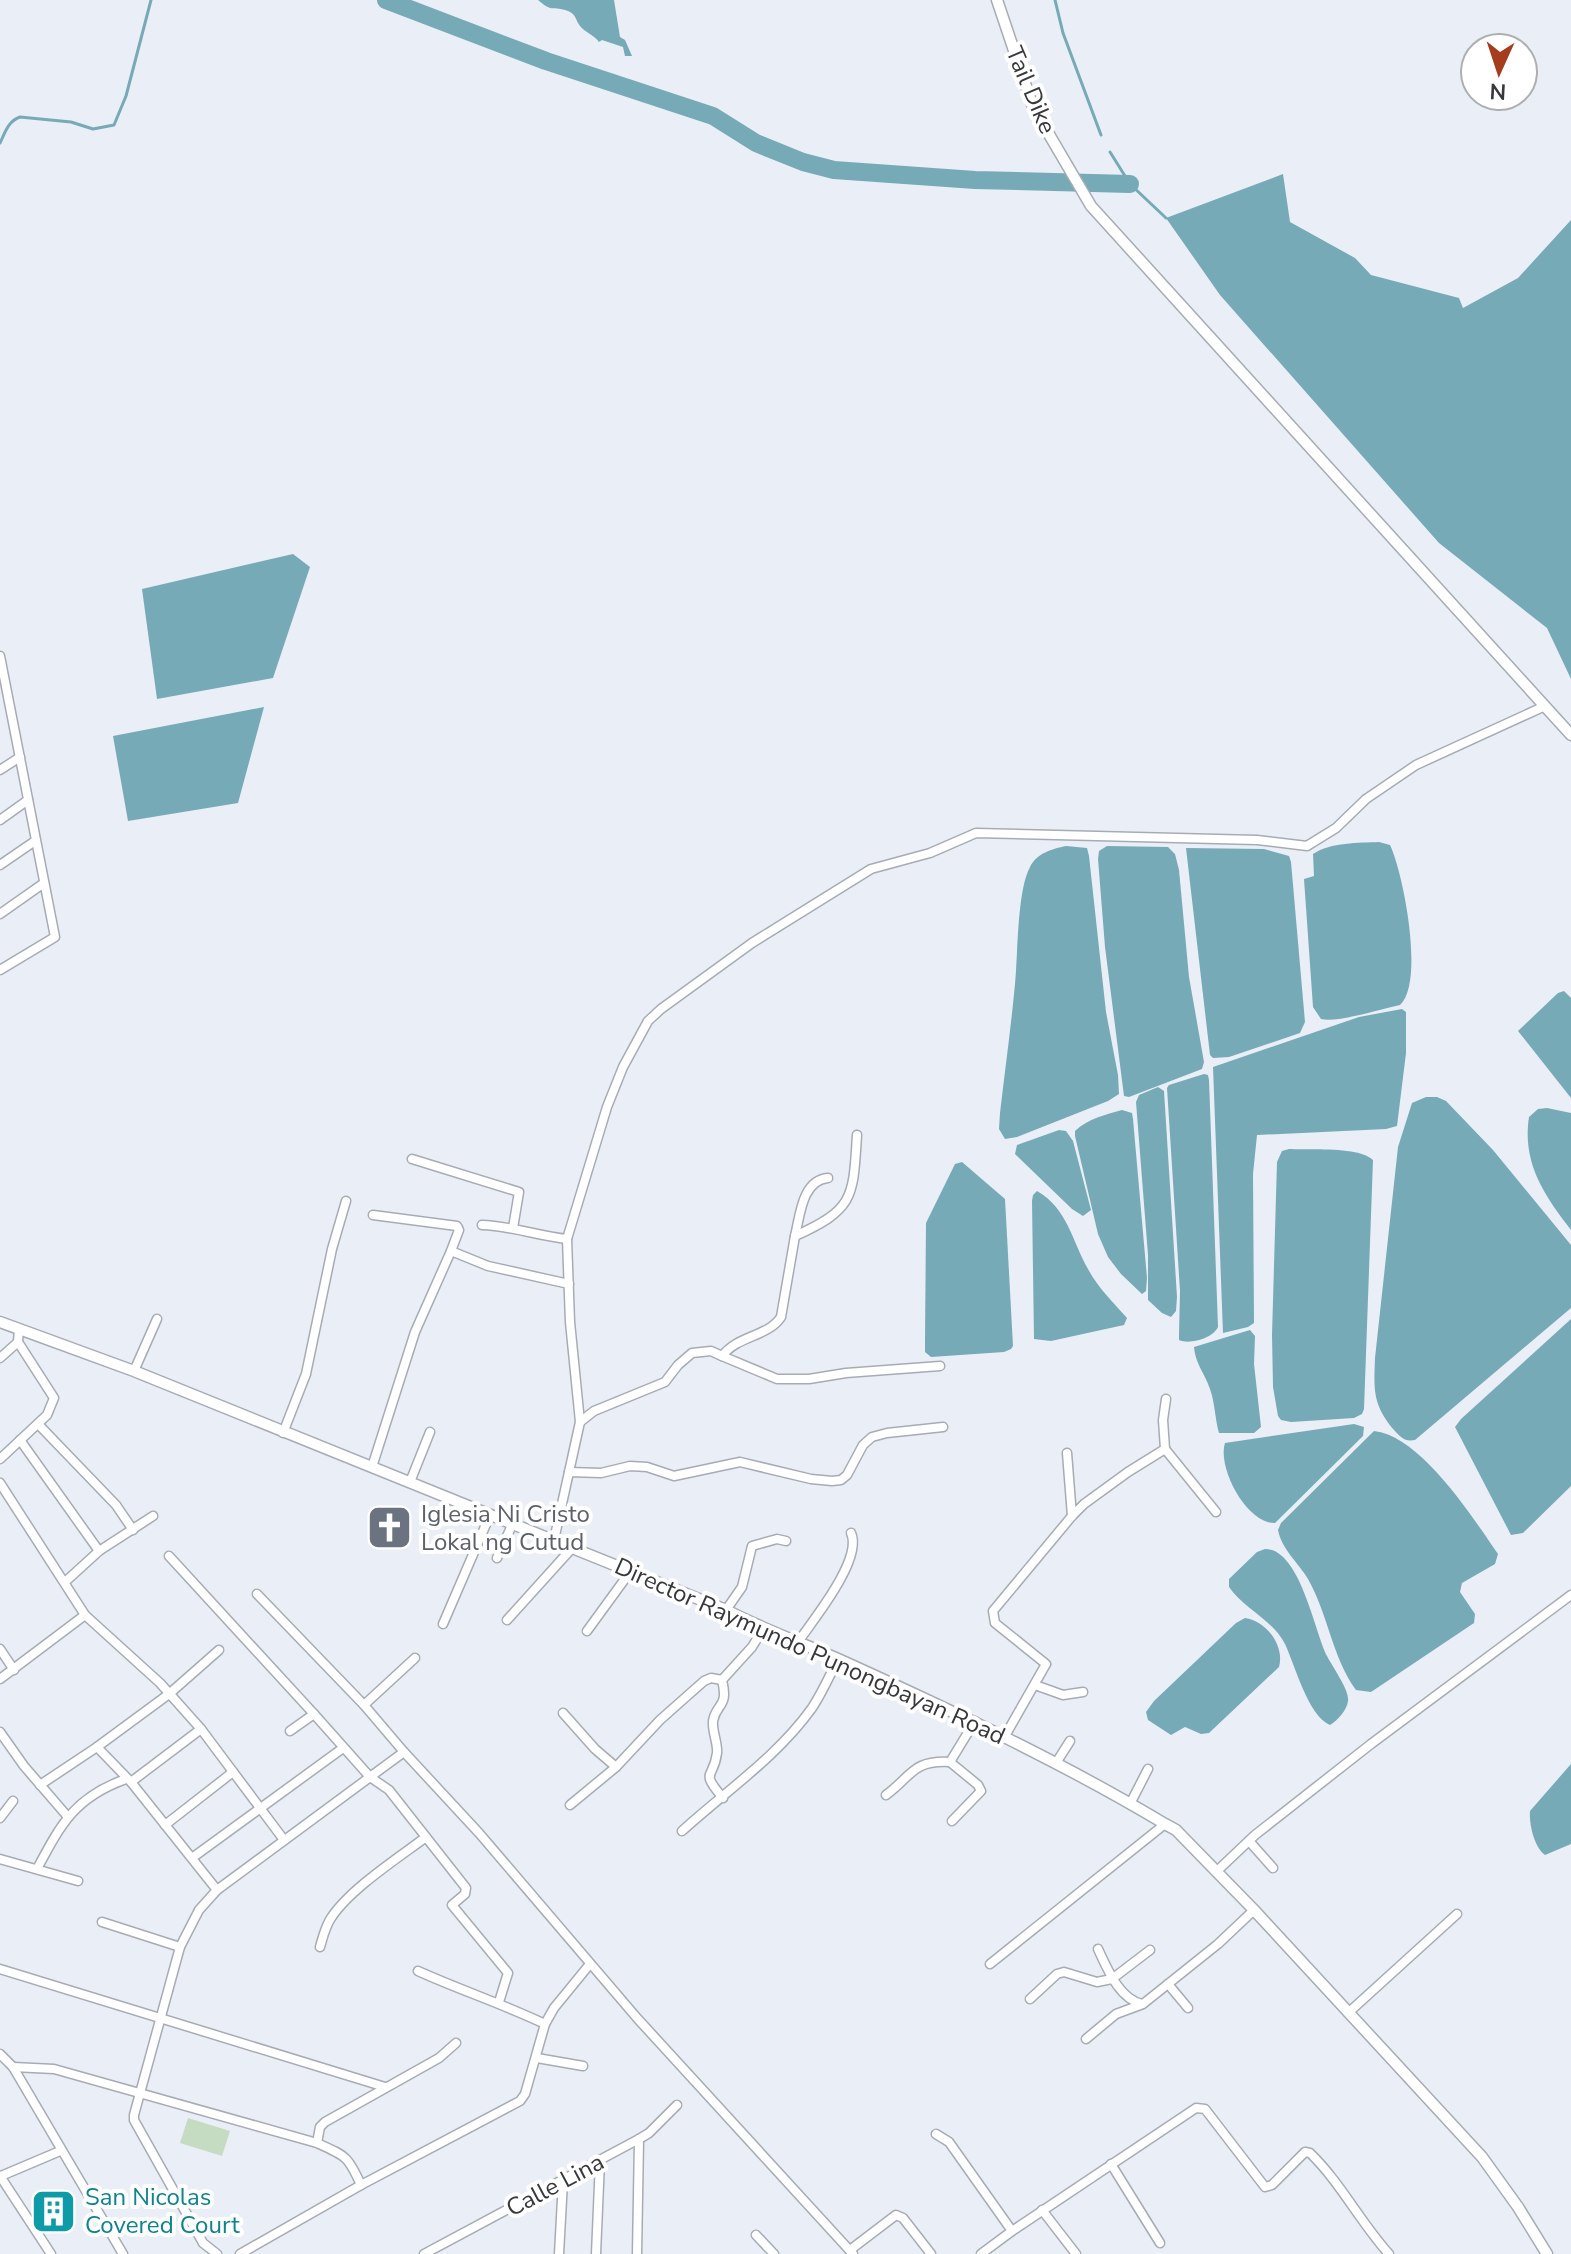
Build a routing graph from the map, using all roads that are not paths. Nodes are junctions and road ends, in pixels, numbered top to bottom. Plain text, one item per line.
1 (997, 0) edge
2 (0, 656) edge
3 (2, 674) edge
4 (1545, 706) junction
5 (10, 708) junction
6 (0, 710) edge
7 (1571, 735) edge
8 (20, 757) junction
9 (0, 770) edge
10 (28, 800) junction
11 (0, 820) edge
12 (35, 841) junction
13 (0, 865) edge
14 (44, 883) junction
15 (0, 914) edge
16 (0, 970) edge
17 (857, 1135) dead end
18 (412, 1159) dead end
19 (828, 1178) dead end
20 (346, 1201) dead end
21 (373, 1215) dead end
22 (482, 1225) dead end
23 (513, 1228) junction
24 (795, 1236) junction
25 (567, 1239) junction
26 (451, 1251) junction
27 (569, 1284) junction
28 (157, 1319) dead end
29 (2, 1320) edge
30 (19, 1329) junction
31 (18, 1342) junction
32 (722, 1356) junction
33 (0, 1358) edge
34 (940, 1366) dead end
35 (134, 1371) junction
36 (1166, 1399) dead end
37 (580, 1422) junction
38 (38, 1424) junction
39 (943, 1427) dead end
40 (430, 1432) dead end
41 (283, 1433) junction
42 (20, 1440) junction
43 (1165, 1449) junction
44 (1067, 1453) dead end
45 (0, 1459) edge
46 (372, 1467) junction
47 (569, 1472) junction
48 (410, 1482) junction
49 (0, 1483) edge
50 (3, 1495) edge
51 (1216, 1512) dead end
52 (490, 1515) junction
53 (153, 1516) dead end
54 (1072, 1516) junction
55 (513, 1523) junction
56 (133, 1530) junction
57 (851, 1533) dead end
58 (554, 1540) junction
59 (786, 1541) dead end
60 (573, 1547) junction
61 (99, 1551) junction
62 (169, 1556) dead end
63 (497, 1558) dead end
64 (630, 1572) junction
65 (65, 1582) junction
66 (257, 1594) dead end
67 (1571, 1595) edge
68 (726, 1610) junction
69 (85, 1615) junction
70 (507, 1620) dead end
71 (443, 1624) dead end
72 (763, 1629) junction
73 (587, 1631) dead end
74 (798, 1642) junction
75 (0, 1649) edge
76 (219, 1650) dead end
77 (415, 1658) dead end
78 (838, 1659) junction
79 (14, 1670) junction
80 (0, 1679) edge
81 (722, 1680) junction
82 (1035, 1685) junction
83 (1083, 1692) dead end
84 (169, 1694) junction
85 (364, 1705) junction
86 (563, 1713) dead end
87 (314, 1714) junction
88 (975, 1721) junction
89 (201, 1729) junction
90 (290, 1731) dead end
91 (0, 1732) edge
92 (1005, 1736) junction
93 (1070, 1741) dead end
94 (97, 1747) junction
95 (343, 1748) junction
96 (404, 1752) junction
97 (950, 1762) junction
98 (1056, 1763) junction
99 (616, 1767) junction
100 (1148, 1769) dead end
101 (233, 1772) junction
102 (370, 1777) junction
103 (129, 1780) junction
104 (40, 1785) junction
105 (886, 1795) dead end
106 (723, 1798) junction
107 (13, 1801) dead end
108 (1130, 1804) junction
109 (570, 1805) dead end
110 (262, 1808) junction
111 (68, 1817) junction
112 (0, 1818) edge
113 (952, 1821) dead end
114 (1165, 1824) junction
115 (165, 1825) junction
116 (682, 1831) dead end
117 (426, 1837) junction
118 (284, 1840) junction
119 (1249, 1841) junction
120 (192, 1858) junction
121 (0, 1859) edge
122 (1273, 1868) dead end
123 (37, 1869) junction
124 (1217, 1871) junction
125 (78, 1881) dead end
126 (217, 1890) junction
127 (1254, 1910) junction
128 (1457, 1914) dead end
129 (102, 1922) dead end
130 (180, 1947) junction
131 (320, 1947) dead end
132 (1098, 1949) dead end
133 (1150, 1950) dead end
134 (590, 1964) junction
135 (990, 1964) dead end
136 (0, 1969) edge
137 (418, 1971) dead end
138 (1112, 1979) junction
139 (1168, 1984) junction
140 (1030, 1999) dead end
141 (499, 2002) junction
142 (1143, 2004) junction
143 (1188, 2008) dead end
144 (1348, 2013) junction
145 (161, 2018) junction
146 (545, 2024) junction
147 (1086, 2039) dead end
148 (456, 2043) dead end
149 (0, 2054) edge
150 (537, 2058) junction
151 (583, 2066) dead end
152 (13, 2067) junction
153 (385, 2087) junction
154 (138, 2093) junction
155 (677, 2105) dead end
156 (936, 2134) dead end
157 (639, 2139) junction
158 (317, 2143) junction
159 (60, 2151) junction
160 (600, 2161) junction
161 (1111, 2164) junction
162 (0, 2176) edge
163 (563, 2181) junction
164 (361, 2185) junction
165 (1042, 2210) junction
166 (1012, 2231) junction
167 (756, 2235) dead end
168 (1160, 2243) dead end
169 (45, 2244) junction
170 (995, 2250) edge
171 (852, 2252) edge
172 (41, 2254) edge
173 (51, 2254) edge
174 (123, 2254) edge
175 (217, 2254) edge
176 (240, 2254) edge
177 (424, 2254) edge
178 (559, 2254) edge
179 (596, 2254) edge
180 (637, 2254) edge
181 (774, 2254) edge
182 (931, 2254) edge
183 (981, 2254) edge
184 (1076, 2254) edge
185 (1389, 2254) edge
186 (1547, 2254) edge

1 - 4 street, Tail Dike
2 - 3 street
3 - 5 street
4 - 7 street, Tail Dike
4 - 25 street
5 - 6 street
5 - 8 street
8 - 9 street
8 - 10 street
10 - 11 street
10 - 12 street
12 - 13 street
12 - 14 street
14 - 15 street
14 - 16 street
17 - 24 street
18 - 23 street
19 - 24 street
20 - 41 street
21 - 26 street
22 - 23 street
23 - 25 street
24 - 32 street
25 - 27 street
26 - 27 street
26 - 46 street
27 - 37 street
28 - 35 street
29 - 30 street, Director Raymundo Punongbayan Road
30 - 31 street
30 - 35 street, Director Raymundo Punongbayan Road
31 - 33 street
31 - 38 street
32 - 34 street
32 - 37 street
35 - 41 street, Director Raymundo Punongbayan Road
36 - 43 street
37 - 47 street
38 - 42 street
38 - 56 street
39 - 47 street
40 - 48 street
41 - 46 street, Director Raymundo Punongbayan Road
42 - 45 street
42 - 61 street
43 - 51 street
43 - 54 street
44 - 54 street
46 - 48 street, Director Raymundo Punongbayan Road
47 - 58 street
48 - 52 street, Director Raymundo Punongbayan Road
49 - 50 street
50 - 65 street
52 - 55 street, Director Raymundo Punongbayan Road
52 - 71 street
53 - 56 street
54 - 82 street
55 - 58 street, Director Raymundo Punongbayan Road
55 - 63 street
56 - 61 street
57 - 74 street
58 - 60 street, Director Raymundo Punongbayan Road
59 - 68 street
60 - 64 street, Director Raymundo Punongbayan Road
60 - 70 street
61 - 65 street
62 - 87 street
64 - 68 street, Director Raymundo Punongbayan Road
64 - 73 street
65 - 69 street
66 - 85 street
67 - 119 street
68 - 72 street, Director Raymundo Punongbayan Road
69 - 79 street
69 - 84 street
72 - 74 street, Director Raymundo Punongbayan Road
72 - 81 street
74 - 78 street, Director Raymundo Punongbayan Road
75 - 79 street
76 - 84 street
77 - 85 street
78 - 88 street, Director Raymundo Punongbayan Road
78 - 106 street
79 - 80 street
81 - 99 street
81 - 106 street
82 - 83 street
82 - 92 street
84 - 89 street
84 - 94 street
85 - 96 street
86 - 99 street
87 - 90 street
87 - 95 street
88 - 92 street, Director Raymundo Punongbayan Road
88 - 97 street
89 - 101 street
89 - 103 street
91 - 104 street
92 - 98 street, Director Raymundo Punongbayan Road
93 - 98 street
94 - 103 street
94 - 104 street
95 - 102 street
95 - 110 street
96 - 102 street
96 - 134 street
97 - 105 street
97 - 113 street
98 - 108 street, Director Raymundo Punongbayan Road
99 - 109 street
100 - 108 street
101 - 110 street
101 - 115 street
102 - 117 street
102 - 118 street
103 - 111 street
103 - 115 street
104 - 111 street
106 - 116 street
107 - 112 street
108 - 114 street, Director Raymundo Punongbayan Road
110 - 118 street
110 - 120 street
111 - 123 street
114 - 124 street, Director Raymundo Punongbayan Road
114 - 135 street
115 - 120 street
117 - 131 street
117 - 141 street
118 - 126 street
119 - 122 street
119 - 124 street
120 - 126 street
121 - 123 street
123 - 125 street
124 - 127 street, Director Raymundo Punongbayan Road
126 - 130 street
127 - 139 street
127 - 144 street, Director Raymundo Punongbayan Road
128 - 144 street
129 - 130 street
130 - 145 street
132 - 138 street
133 - 138 street
134 - 146 street
134 - 171 street
136 - 145 street
137 - 141 street
138 - 140 street
138 - 142 street
139 - 142 street
139 - 143 street
141 - 146 street
142 - 147 street
144 - 186 street, Director Raymundo Punongbayan Road
145 - 153 street
145 - 154 street
146 - 150 street
148 - 153 street
149 - 152 street
150 - 151 street
150 - 164 street
152 - 154 street
152 - 159 street
153 - 158 street
154 - 158 street
154 - 175 street
155 - 157 street, Calle Lina
156 - 166 street
157 - 160 street, Calle Lina
157 - 180 street
158 - 164 street
159 - 162 street
159 - 174 street
160 - 163 street, Calle Lina
160 - 179 street
161 - 165 street
161 - 168 street
161 - 185 street
162 - 169 street
163 - 177 street, Calle Lina
163 - 178 street
164 - 176 street
165 - 166 street
165 - 184 street
166 - 170 street
167 - 181 street
169 - 172 street
169 - 173 street
170 - 183 street
171 - 182 street

